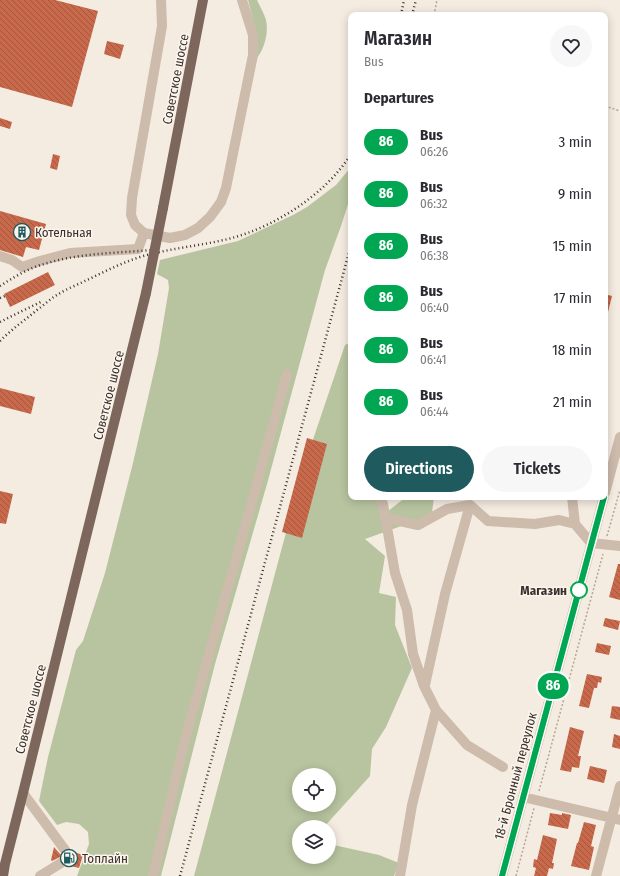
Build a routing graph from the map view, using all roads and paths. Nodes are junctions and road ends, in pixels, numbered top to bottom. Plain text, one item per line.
1 (162, 0) edge
2 (203, 0) edge
3 (242, 0) edge
4 (437, 0) edge
5 (434, 12) edge
6 (608, 107) edge
7 (620, 111) edge
8 (144, 233) junction
9 (0, 256) edge
10 (287, 374) dead end
11 (620, 437) edge
12 (608, 482) edge
13 (620, 490) edge
14 (381, 500) edge
15 (572, 500) edge
16 (603, 500) edge
17 (470, 504) junction
18 (386, 518) junction
19 (575, 524) junction
20 (591, 543) junction
21 (605, 544) junction
22 (620, 546) edge
23 (424, 686) junction
24 (436, 710) junction
25 (503, 767) dead end
26 (620, 786) edge
27 (23, 793) junction
28 (523, 797) junction
29 (537, 800) junction
30 (616, 819) edge
31 (65, 850) dead end
32 (61, 863) dead end
33 (5, 864) junction
34 (0, 873) edge
35 (3, 876) edge
36 (40, 876) edge
37 (153, 876) edge
38 (400, 876) edge
39 (502, 876) edge
40 (516, 876) edge
41 (596, 876) edge

1 - 8 street
2 - 27 main road, Советское шоссе, bridge
3 - 8 street
4 - 5 path
6 - 7 path
8 - 9 street
10 - 37 street
11 - 12 street
13 - 21 path
14 - 18 street
15 - 19 street
16 - 20 street, 18-й Бронный переулок
17 - 18 street
17 - 19 street
17 - 23 street
18 - 23 street
19 - 20 street
20 - 21 street
20 - 28 street, 18-й Бронный переулок
21 - 22 street
21 - 29 path
23 - 24 street
24 - 25 street
24 - 38 street
26 - 30 street
27 - 31 street
27 - 33 main road, Советское шоссе
28 - 29 street
28 - 39 street, 18-й Бронный переулок
29 - 30 street
29 - 40 path
30 - 41 street
32 - 36 street
33 - 34 main road
33 - 35 main road

